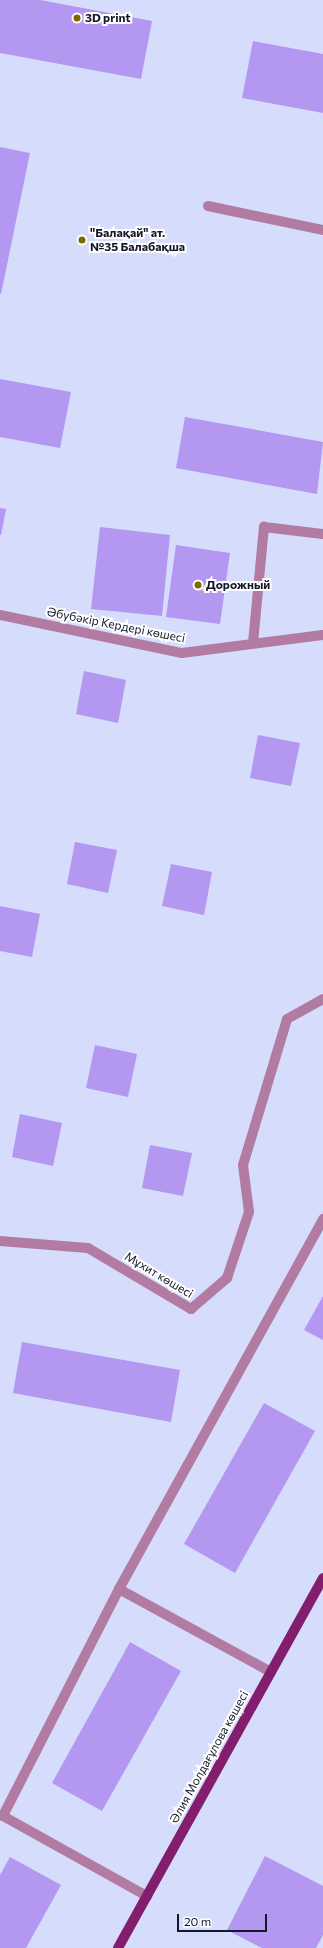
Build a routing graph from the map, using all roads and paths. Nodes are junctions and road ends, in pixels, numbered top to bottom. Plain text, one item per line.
1 (208, 206) dead end
2 (323, 230) edge
3 (323, 534) edge
4 (0, 615) edge
5 (323, 635) edge
6 (253, 643) junction
7 (323, 999) edge
8 (323, 1219) edge
9 (0, 1241) edge
10 (323, 1578) edge
11 (119, 1589) junction
12 (271, 1672) junction
13 (2, 1817) edge
14 (147, 1896) junction
15 (118, 1948) edge

1 - 2 street
3 - 6 street
4 - 6 street, Әбубәкір Кердері көшесі
5 - 6 street, Әбубәкір Кердері көшесі
7 - 9 street, Мұхит көшесі
8 - 11 street
10 - 12 main road, Әлия Молдағұлова көшесі
11 - 12 street
11 - 13 street
12 - 14 main road, Әлия Молдағұлова көшесі
13 - 14 street
14 - 15 main road, Әлия Молдағұлова көшесі

